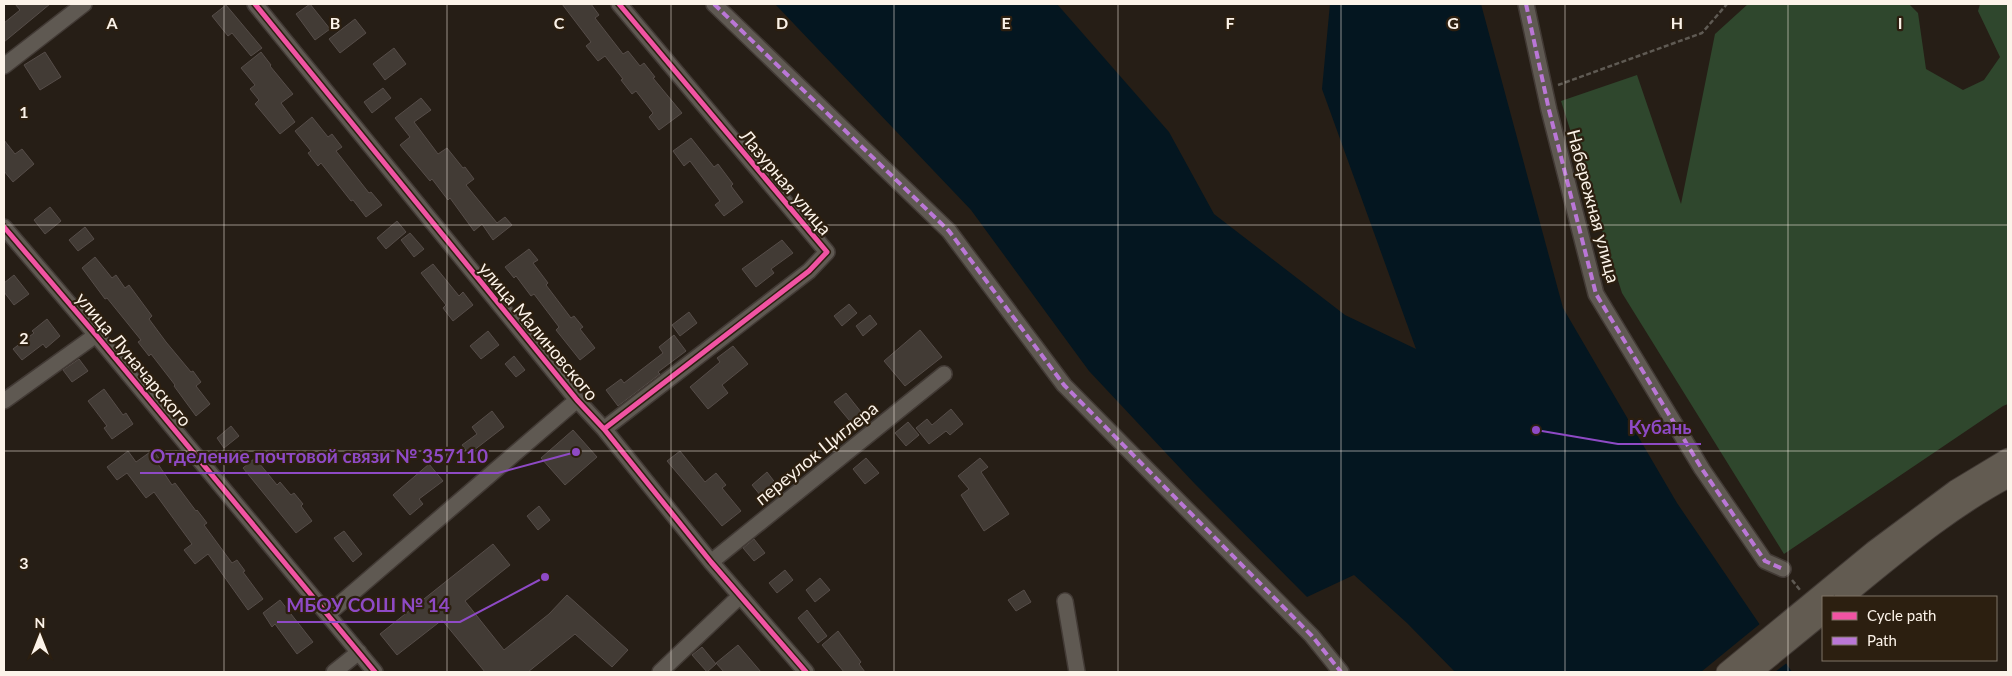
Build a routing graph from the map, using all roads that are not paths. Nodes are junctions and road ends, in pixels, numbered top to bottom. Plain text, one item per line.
1 (84, 4) edge
2 (255, 4) edge
3 (620, 4) edge
4 (714, 4) edge
5 (1526, 4) edge
6 (4, 66) edge
7 (4, 227) edge
8 (96, 335) junction
9 (944, 374) dead end
10 (578, 400) junction
11 (4, 401) edge
12 (604, 429) junction
13 (2008, 458) edge
14 (2008, 478) edge
15 (711, 562) junction
16 (1783, 570) road end
17 (740, 596) junction
18 (1826, 596) edge
19 (1845, 596) edge
20 (1065, 601) dead end
21 (1814, 607) edge
22 (328, 614) junction
23 (359, 652) junction
24 (334, 672) edge
25 (375, 672) edge
26 (660, 672) edge
27 (806, 672) edge
28 (1077, 672) edge
29 (1341, 672) edge
30 (1726, 672) edge
31 (1752, 672) edge

1 - 6 street
2 - 10 street, улица Малиновского
3 - 12 street, Лазурная улица
4 - 29 street
5 - 16 street, Набережная улица
7 - 8 street, улица Луначарского
8 - 11 street
8 - 22 street, улица Луначарского
9 - 15 street, переулок Циглера
10 - 12 street, улица Малиновского
10 - 22 street
12 - 15 street, улица Малиновского
13 - 18 main road
14 - 19 main road
15 - 17 street, улица Малиновского
17 - 26 street
17 - 27 street, улица Малиновского
20 - 28 street
21 - 30 main road
21 - 31 main road
22 - 23 street, улица Луначарского
23 - 24 street
23 - 25 street, улица Луначарского

